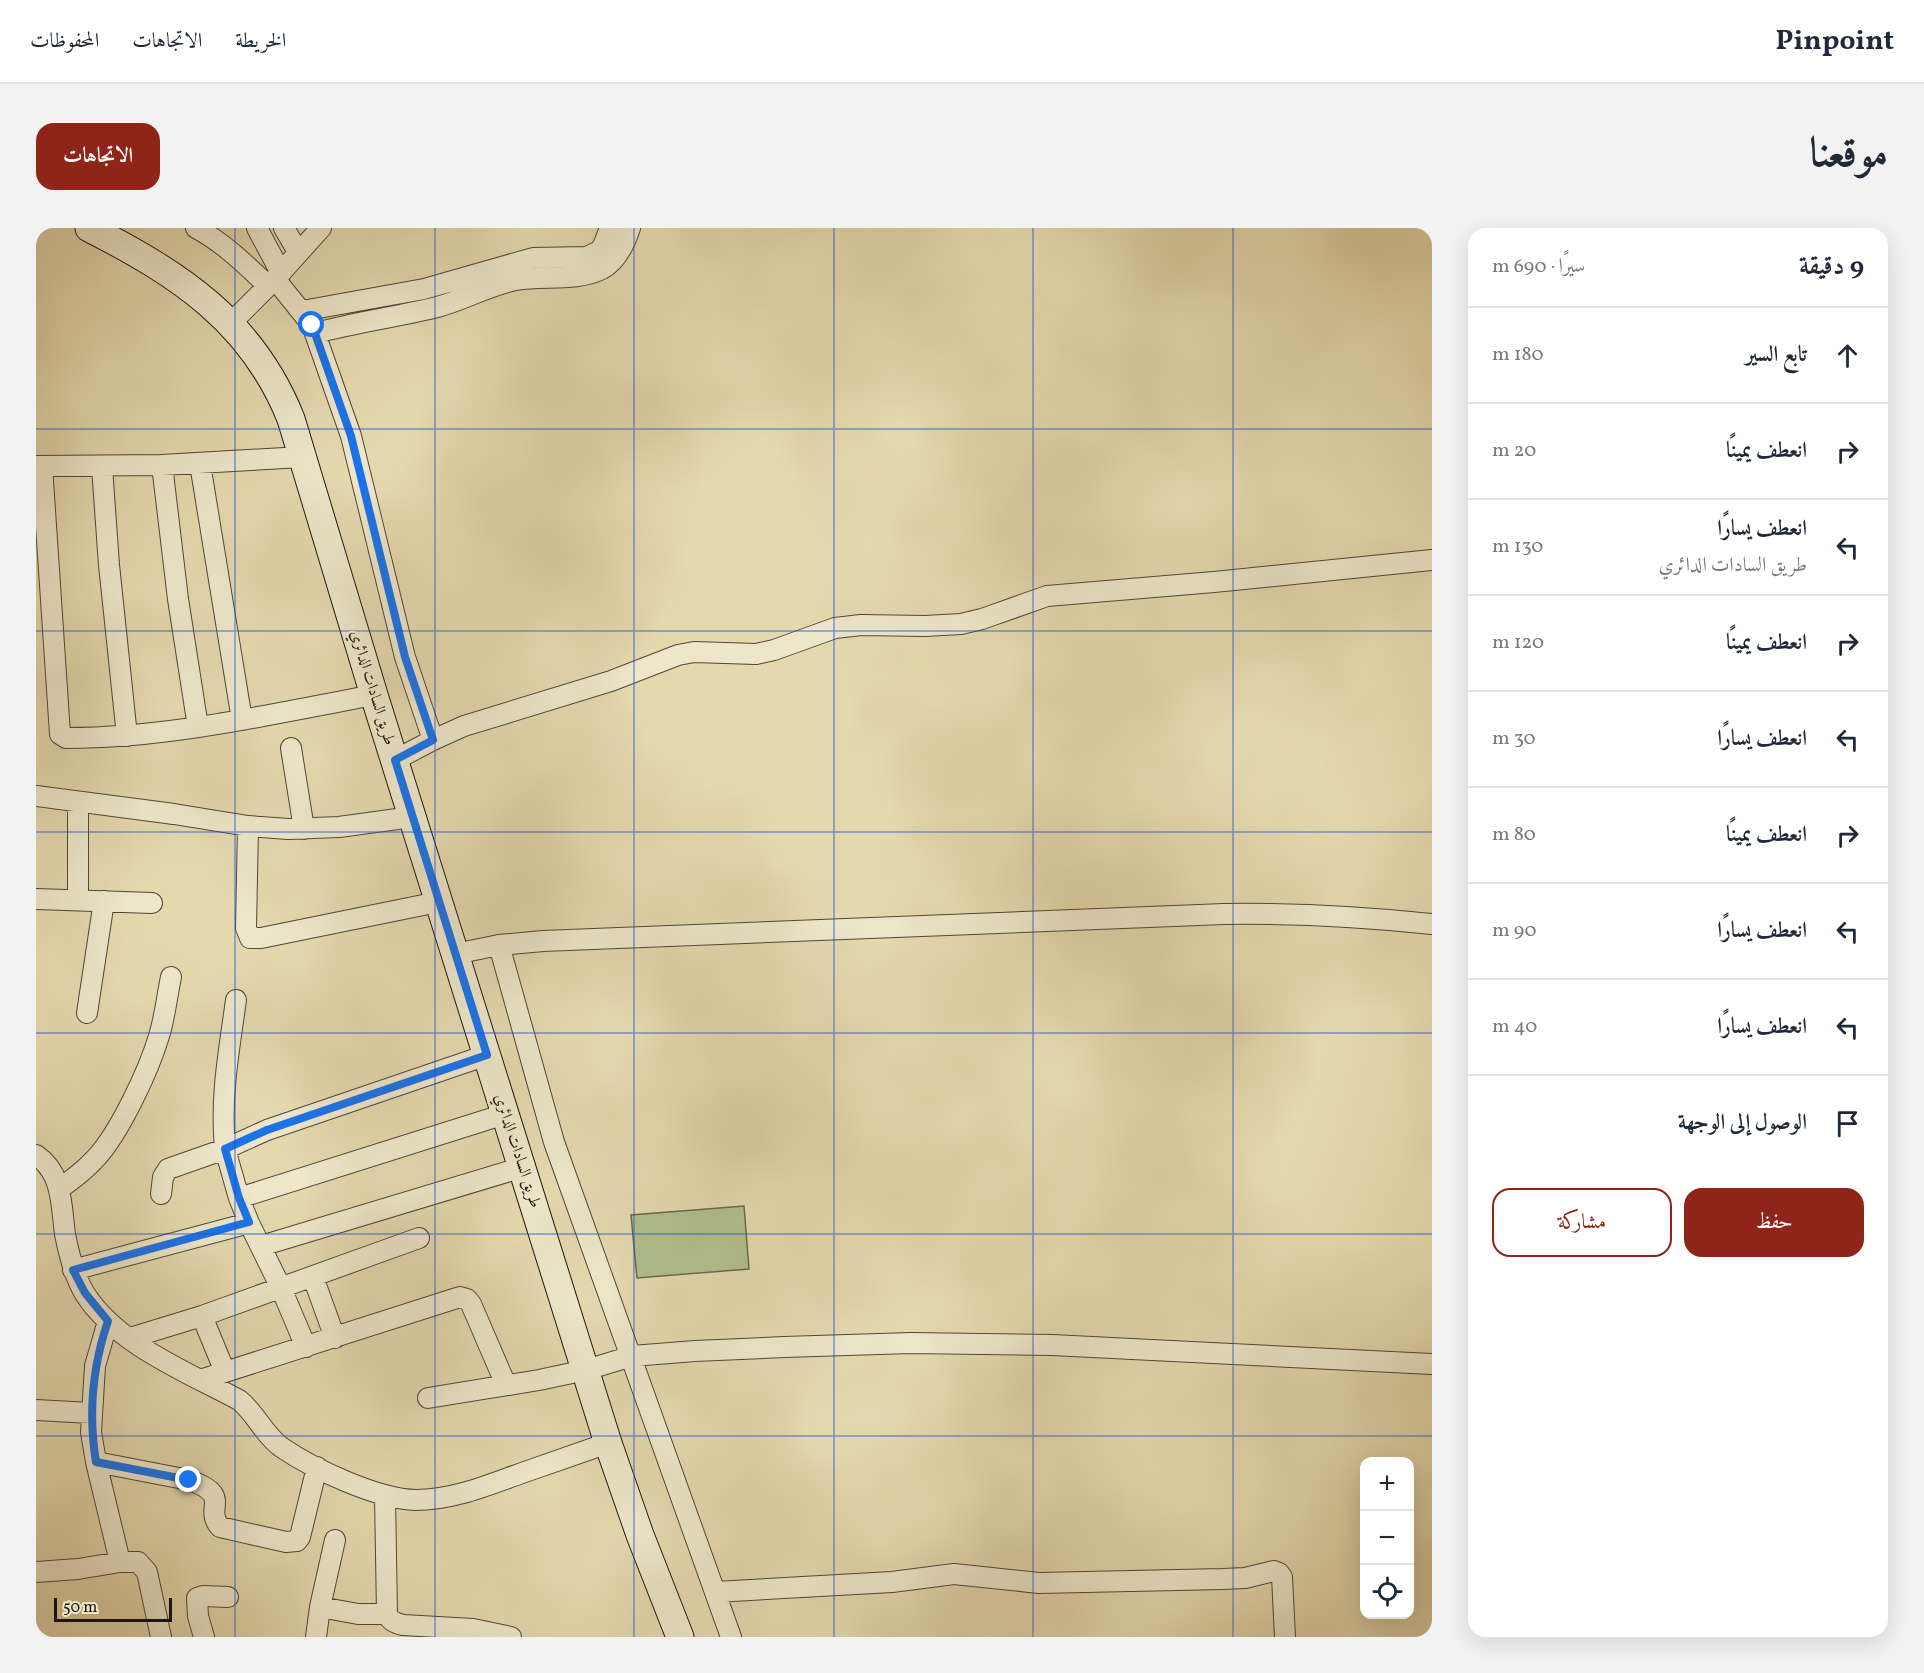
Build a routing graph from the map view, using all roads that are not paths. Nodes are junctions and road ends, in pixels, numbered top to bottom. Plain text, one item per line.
1 (89, 228) edge
2 (196, 228) edge
3 (256, 228) edge
4 (284, 228) edge
5 (321, 228) edge
6 (610, 228) edge
7 (630, 228) edge
8 (298, 252) junction
9 (275, 279) junction
10 (302, 311) junction
11 (230, 324) junction
12 (316, 333) junction
13 (302, 457) junction
14 (200, 464) junction
15 (162, 465) junction
16 (39, 466) edge
17 (102, 467) junction
18 (1432, 560) edge
19 (374, 695) junction
20 (242, 720) junction
21 (198, 727) junction
22 (127, 736) junction
23 (433, 740) junction
24 (291, 748) dead end
25 (395, 760) junction
26 (36, 796) edge
27 (78, 802) junction
28 (412, 817) junction
29 (248, 826) junction
30 (304, 829) junction
31 (36, 899) edge
32 (78, 900) junction
33 (104, 901) junction
34 (438, 902) junction
35 (152, 903) dead end
36 (1432, 924) edge
37 (499, 945) junction
38 (455, 954) junction
39 (171, 976) dead end
40 (236, 1000) dead end
41 (87, 1013) dead end
42 (487, 1055) junction
43 (505, 1114) junction
44 (225, 1149) junction
45 (36, 1155) edge
46 (523, 1167) junction
47 (59, 1189) junction
48 (161, 1194) dead end
49 (239, 1198) junction
50 (249, 1222) junction
51 (418, 1238) dead end
52 (261, 1246) junction
53 (73, 1270) junction
54 (313, 1277) junction
55 (281, 1288) junction
56 (202, 1316) junction
57 (108, 1321) junction
58 (130, 1338) junction
59 (335, 1338) junction
60 (306, 1347) junction
61 (632, 1356) junction
62 (1432, 1364) edge
63 (586, 1370) junction
64 (225, 1372) junction
65 (200, 1380) junction
66 (506, 1385) junction
67 (428, 1398) dead end
68 (36, 1410) edge
69 (91, 1413) junction
70 (608, 1443) junction
71 (96, 1462) junction
72 (317, 1467) junction
73 (385, 1494) junction
74 (335, 1540) dead end
75 (120, 1562) junction
76 (36, 1572) edge
77 (715, 1592) junction
78 (228, 1597) dead end
79 (320, 1607) junction
80 (387, 1623) edge
81 (454, 1632) edge
82 (160, 1637) edge
83 (204, 1637) edge
84 (316, 1637) edge
85 (511, 1637) edge
86 (680, 1637) edge
87 (731, 1637) edge
88 (1285, 1637) edge

1 - 11 main road, طريق السادات الدائري
2 - 9 street
3 - 9 street
4 - 8 street
5 - 8 street
6 - 10 street
7 - 12 street
8 - 9 street
9 - 10 street
9 - 11 street
10 - 12 street
11 - 13 main road, طريق السادات الدائري
12 - 23 street
13 - 14 street
13 - 19 main road, طريق السادات الدائري
14 - 15 street
14 - 20 street
15 - 17 street
15 - 21 street
16 - 17 street
16 - 22 street
17 - 22 street
18 - 23 street
19 - 20 street
19 - 25 main road, طريق السادات الدائري
20 - 21 street
21 - 22 street
23 - 25 street
24 - 30 street
25 - 28 main road, طريق السادات الدائري
26 - 27 street
27 - 29 street
27 - 32 street
28 - 30 street
28 - 34 main road, طريق السادات الدائري
29 - 30 street
29 - 34 street
31 - 32 street
32 - 33 street
33 - 35 street
33 - 41 street
34 - 38 main road, طريق السادات الدائري
36 - 37 street
37 - 38 street
37 - 61 street
38 - 42 main road, طريق السادات الدائري
39 - 47 street
40 - 44 street
42 - 43 main road, طريق السادات الدائري
42 - 44 street
43 - 46 main road, طريق السادات الدائري
43 - 49 street
44 - 48 street
44 - 49 street
45 - 47 street
46 - 52 street
46 - 63 main road, طريق السادات الدائري
47 - 53 street
49 - 50 street
50 - 52 street
50 - 53 street
51 - 54 street
52 - 55 street
53 - 57 street
54 - 55 street
54 - 59 street
55 - 56 street
55 - 60 street
56 - 58 street
56 - 64 street
57 - 58 street
57 - 69 street
58 - 65 street
59 - 60 street
59 - 66 street
60 - 64 street
61 - 62 street
61 - 63 street
61 - 77 street
63 - 66 street
63 - 70 main road, طريق السادات الدائري
64 - 65 street
65 - 72 street
66 - 67 street
68 - 69 street
69 - 71 street
70 - 73 street
70 - 86 main road, طريق السادات الدائري
71 - 72 street
71 - 75 street
72 - 73 street
73 - 80 street
74 - 79 street
75 - 76 street
75 - 82 street
77 - 87 street
77 - 88 street
78 - 83 street
79 - 80 street
79 - 84 street
80 - 81 street
81 - 85 street

